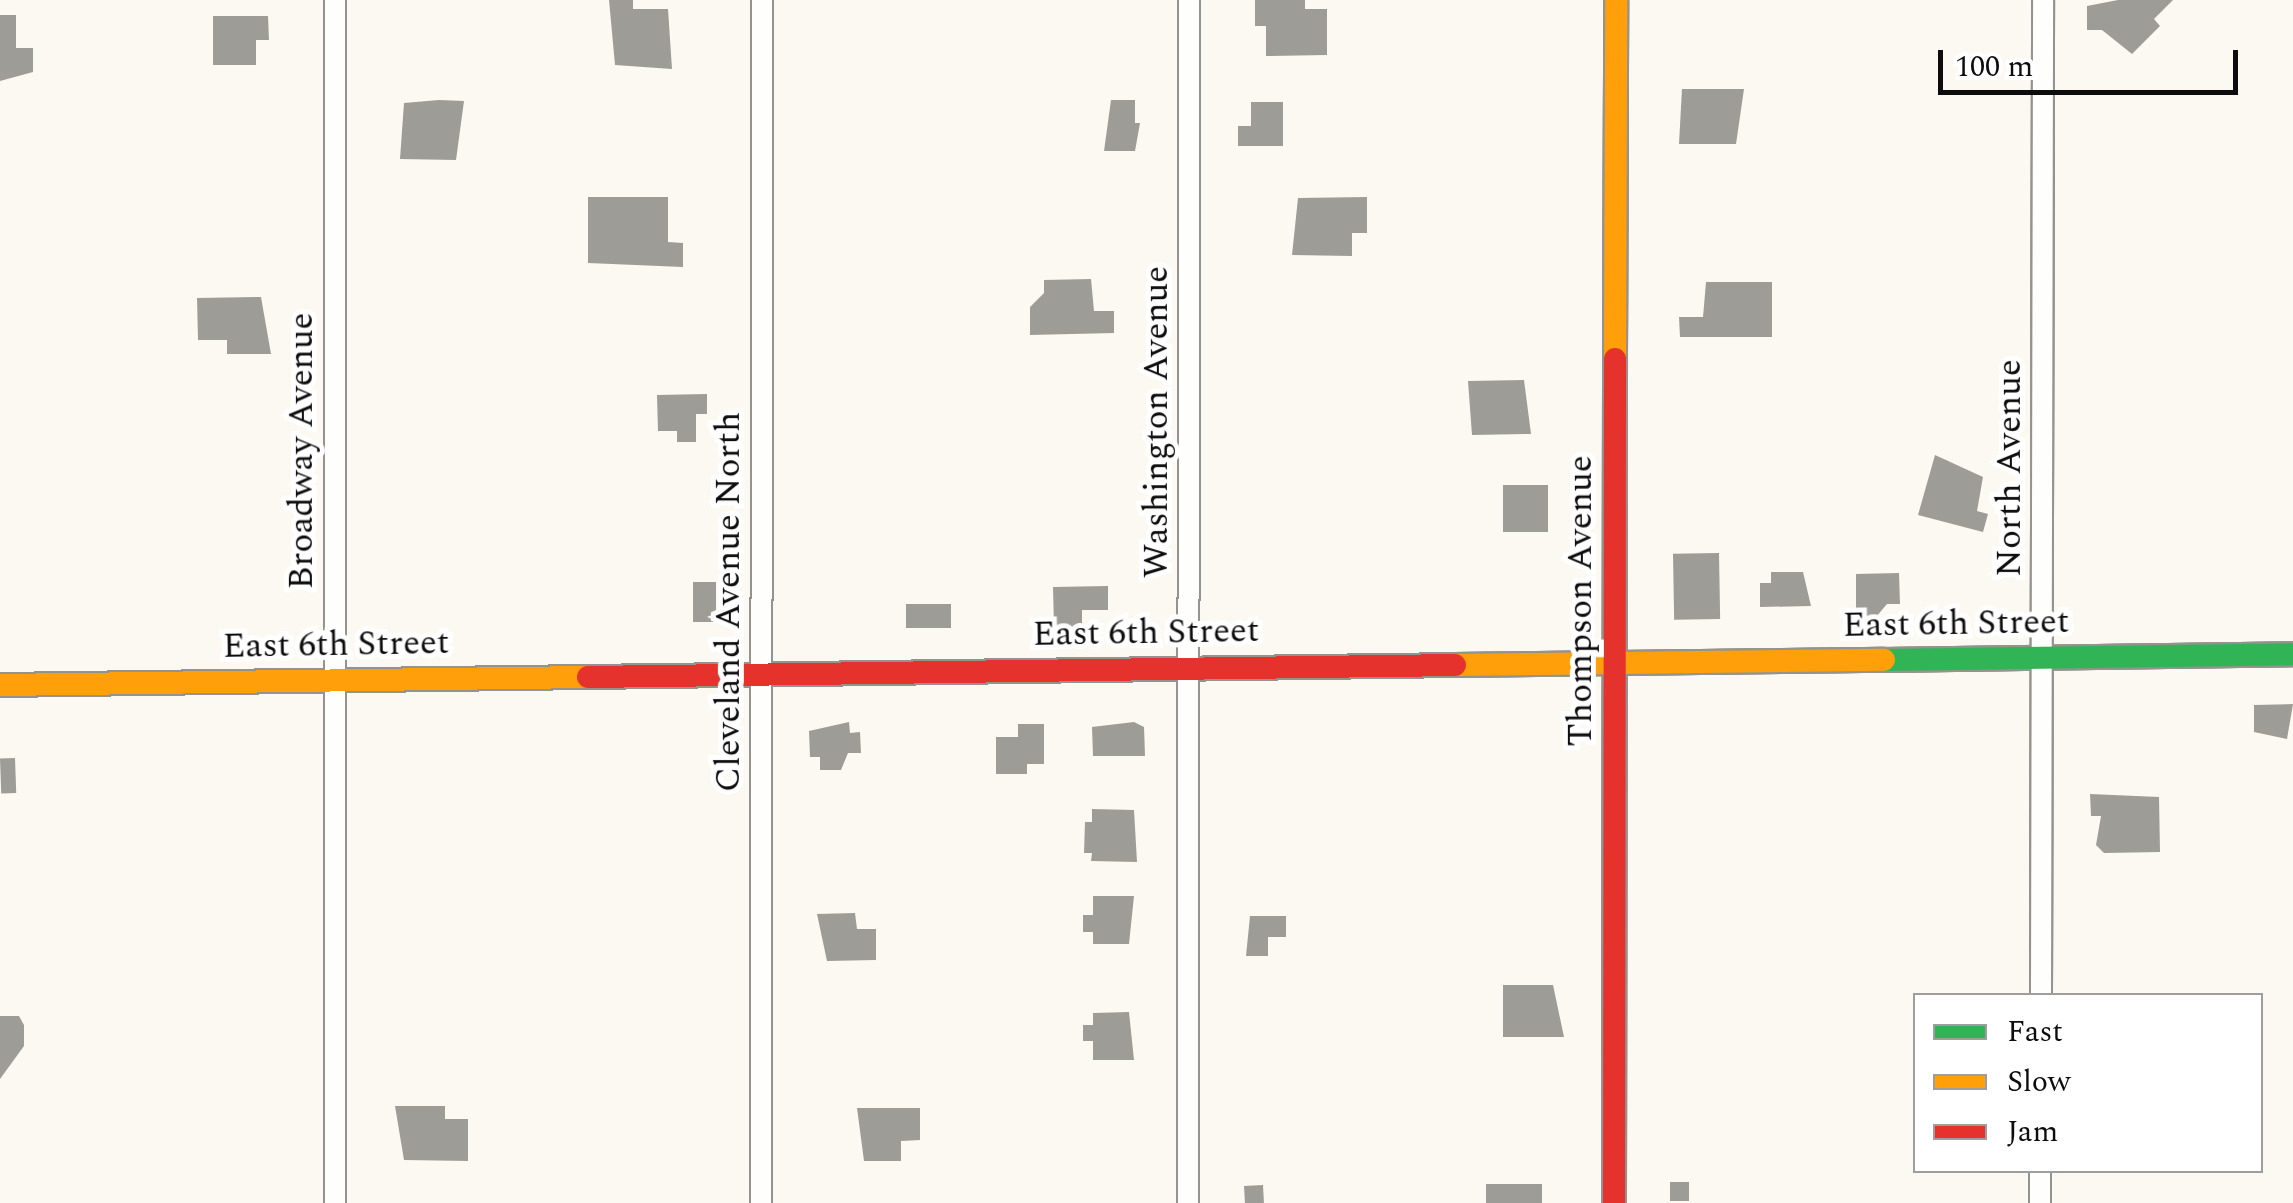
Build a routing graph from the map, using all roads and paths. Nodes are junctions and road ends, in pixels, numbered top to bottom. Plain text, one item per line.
1 (335, 0) edge
2 (762, 0) edge
3 (1189, 0) edge
4 (1616, 0) edge
5 (2043, 0) edge
6 (2293, 654) edge
7 (2042, 658) junction
8 (1616, 663) junction
9 (1190, 668) junction
10 (762, 673) junction
11 (335, 680) junction
12 (0, 685) edge
13 (2041, 993) edge
14 (2040, 1173) edge
15 (334, 1203) edge
16 (761, 1203) edge
17 (1188, 1203) edge
18 (1614, 1203) edge
19 (2040, 1203) edge

1 - 11 street, Broadway Avenue
2 - 10 street, Cleveland Avenue North
3 - 9 street, Washington Avenue
4 - 8 street, Thompson Avenue
5 - 7 street, North Avenue
6 - 7 street, East 6th Street
7 - 8 street, East 6th Street
7 - 13 street, North Avenue
8 - 9 street, East 6th Street
8 - 18 street, Thompson Avenue
9 - 10 street, East 6th Street
9 - 17 street, Washington Avenue
10 - 11 street, East 6th Street
10 - 16 street, Cleveland Avenue North
11 - 12 street, East 6th Street
11 - 15 street, Broadway Avenue
14 - 19 street

